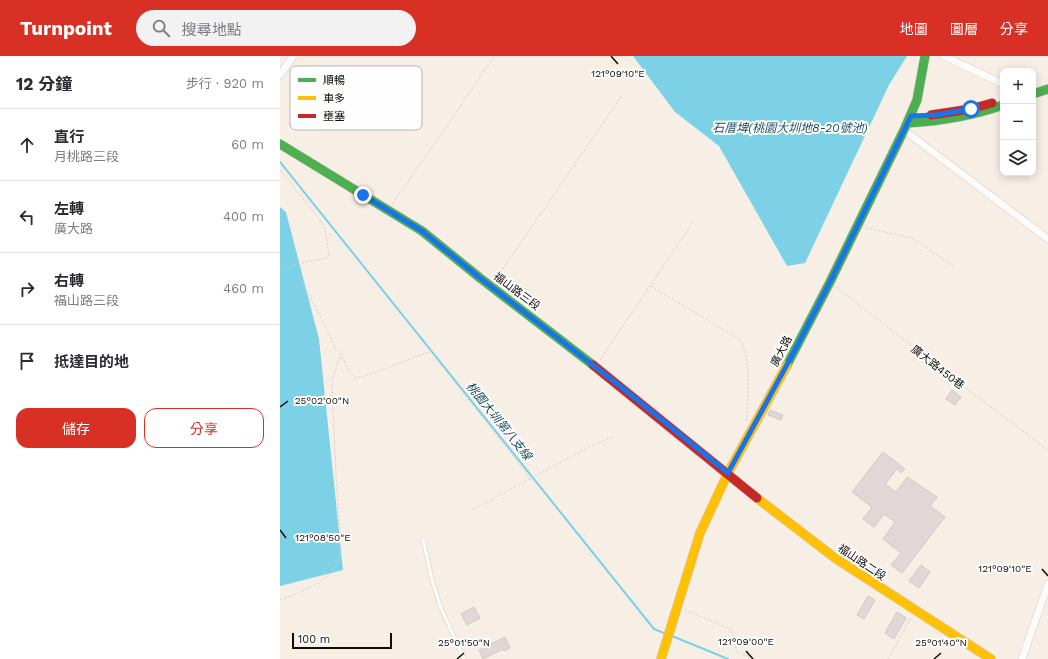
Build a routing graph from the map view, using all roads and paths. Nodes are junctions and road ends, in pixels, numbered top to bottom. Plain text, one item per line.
1 (293, 56) edge
2 (494, 56) edge
3 (925, 56) edge
4 (944, 56) edge
5 (280, 75) edge
6 (1048, 82) edge
7 (1000, 83) edge
8 (1036, 86) edge
9 (1048, 89) edge
10 (1036, 93) edge
11 (623, 94) dead end
12 (1000, 100) edge
13 (1000, 106) edge
14 (908, 123) junction
15 (280, 144) edge
16 (280, 170) edge
17 (388, 210) junction
18 (693, 222) dead end
19 (857, 226) junction
20 (1048, 239) edge
21 (956, 268) dead end
22 (280, 271) edge
23 (299, 277) dead end
24 (830, 282) junction
25 (491, 286) junction
26 (651, 286) junction
27 (341, 354) junction
28 (596, 367) junction
29 (752, 429) junction
30 (614, 436) dead end
31 (1048, 450) edge
32 (728, 473) junction
33 (531, 479) junction
34 (472, 510) dead end
35 (423, 539) dead end
36 (1048, 584) edge
37 (280, 600) edge
38 (677, 606) junction
39 (915, 611) junction
40 (464, 659) edge
41 (661, 659) edge
42 (756, 659) edge
43 (888, 659) edge
44 (991, 659) edge
45 (1022, 659) edge

1 - 5 street
2 - 17 path
3 - 14 street, 廣大路
4 - 7 street
6 - 8 street
9 - 10 street
11 - 25 path
12 - 14 street
13 - 14 street
14 - 19 street, 廣大路
14 - 20 street
15 - 17 street, 福山路三段
16 - 22 path
17 - 25 street, 福山路三段
18 - 26 path
19 - 21 path
19 - 24 street, 廣大路
23 - 27 path
24 - 29 street, 廣大路
24 - 31 path, 廣大路450巷
25 - 28 street, 福山路三段
26 - 28 path
26 - 29 path
27 - 33 path
27 - 37 path
28 - 32 street, 福山路三段
29 - 32 street, 廣大路
30 - 33 path
32 - 38 street, 廣大路
32 - 39 street, 福山路二段
33 - 34 path
35 - 40 lane
36 - 45 street
38 - 41 street, 廣大路
38 - 42 path
39 - 43 path
39 - 44 street, 福山路二段

